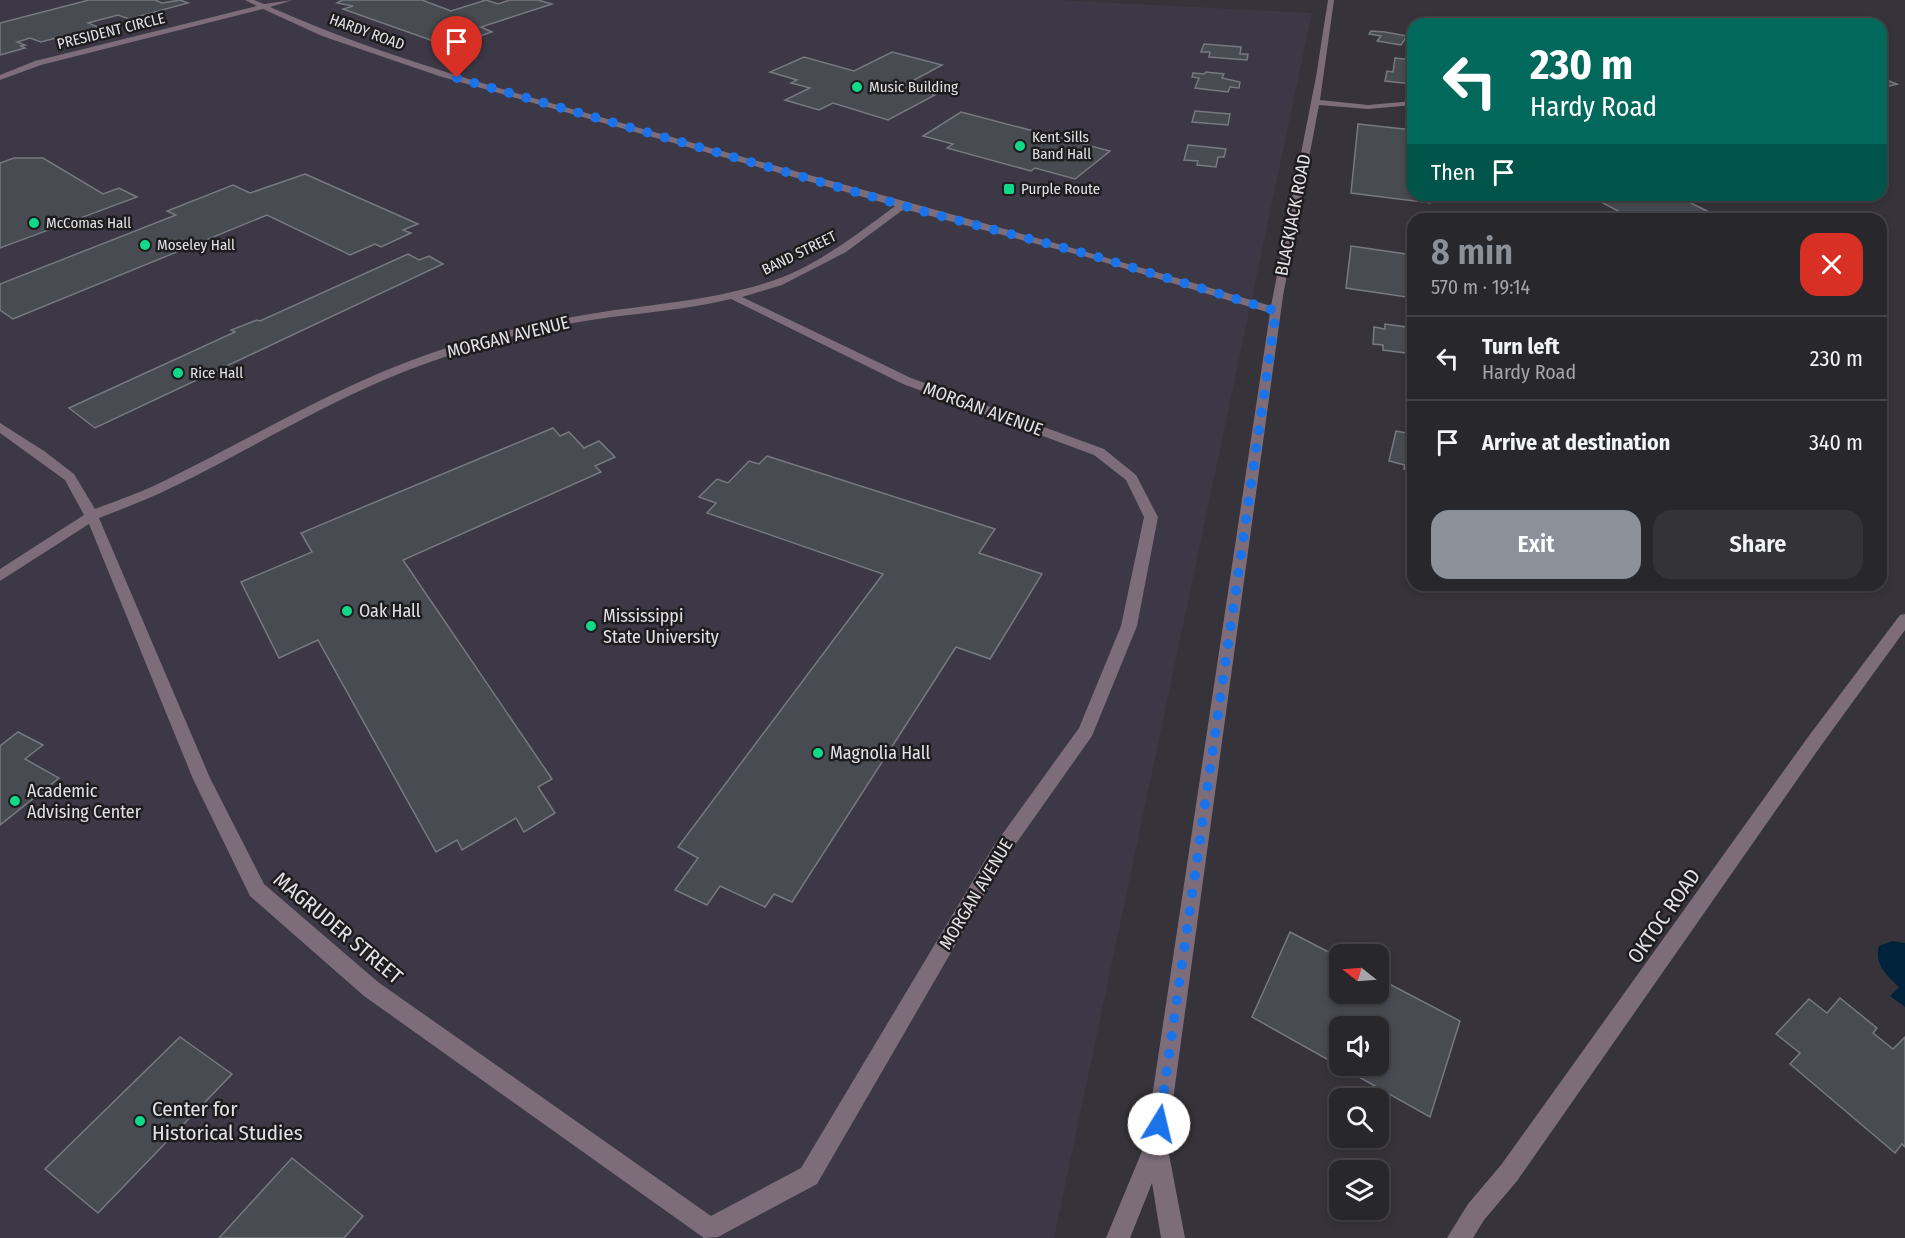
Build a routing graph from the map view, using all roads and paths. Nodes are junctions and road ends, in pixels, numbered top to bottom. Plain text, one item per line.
1 (248, 0) edge
2 (290, 0) edge
3 (1331, 0) edge
4 (266, 7) junction
5 (0, 78) edge
6 (1315, 102) junction
7 (1407, 104) edge
8 (903, 205) junction
9 (732, 296) junction
10 (1276, 311) junction
11 (0, 427) edge
12 (92, 516) junction
13 (0, 576) edge
14 (1905, 619) edge
15 (1156, 1144) junction
16 (809, 1176) joint
17 (708, 1233) edge
18 (1118, 1238) edge
19 (1173, 1238) edge
20 (1459, 1238) edge

1 - 4 street, HARDY ROAD
2 - 4 street, PRESIDENT CIRCLE
3 - 6 street, BLACKJACK ROAD
4 - 5 street, PRESIDENT CIRCLE
4 - 8 street, HARDY ROAD
6 - 7 street
6 - 10 street, BLACKJACK ROAD
8 - 9 street, BAND STREET
8 - 10 street, HARDY ROAD
9 - 12 street, MORGAN AVENUE
9 - 16 street, MORGAN AVENUE
10 - 15 street, BLACKJACK ROAD
11 - 12 street, MAGRUDER STREET
12 - 13 street, MORGAN AVENUE
12 - 17 street, MAGRUDER STREET
14 - 20 street, OKTOC ROAD
15 - 18 street, BLACKJACK ROAD
15 - 19 street, BLACKJACK ROAD
16 - 17 street, MAGRUDER STREET

